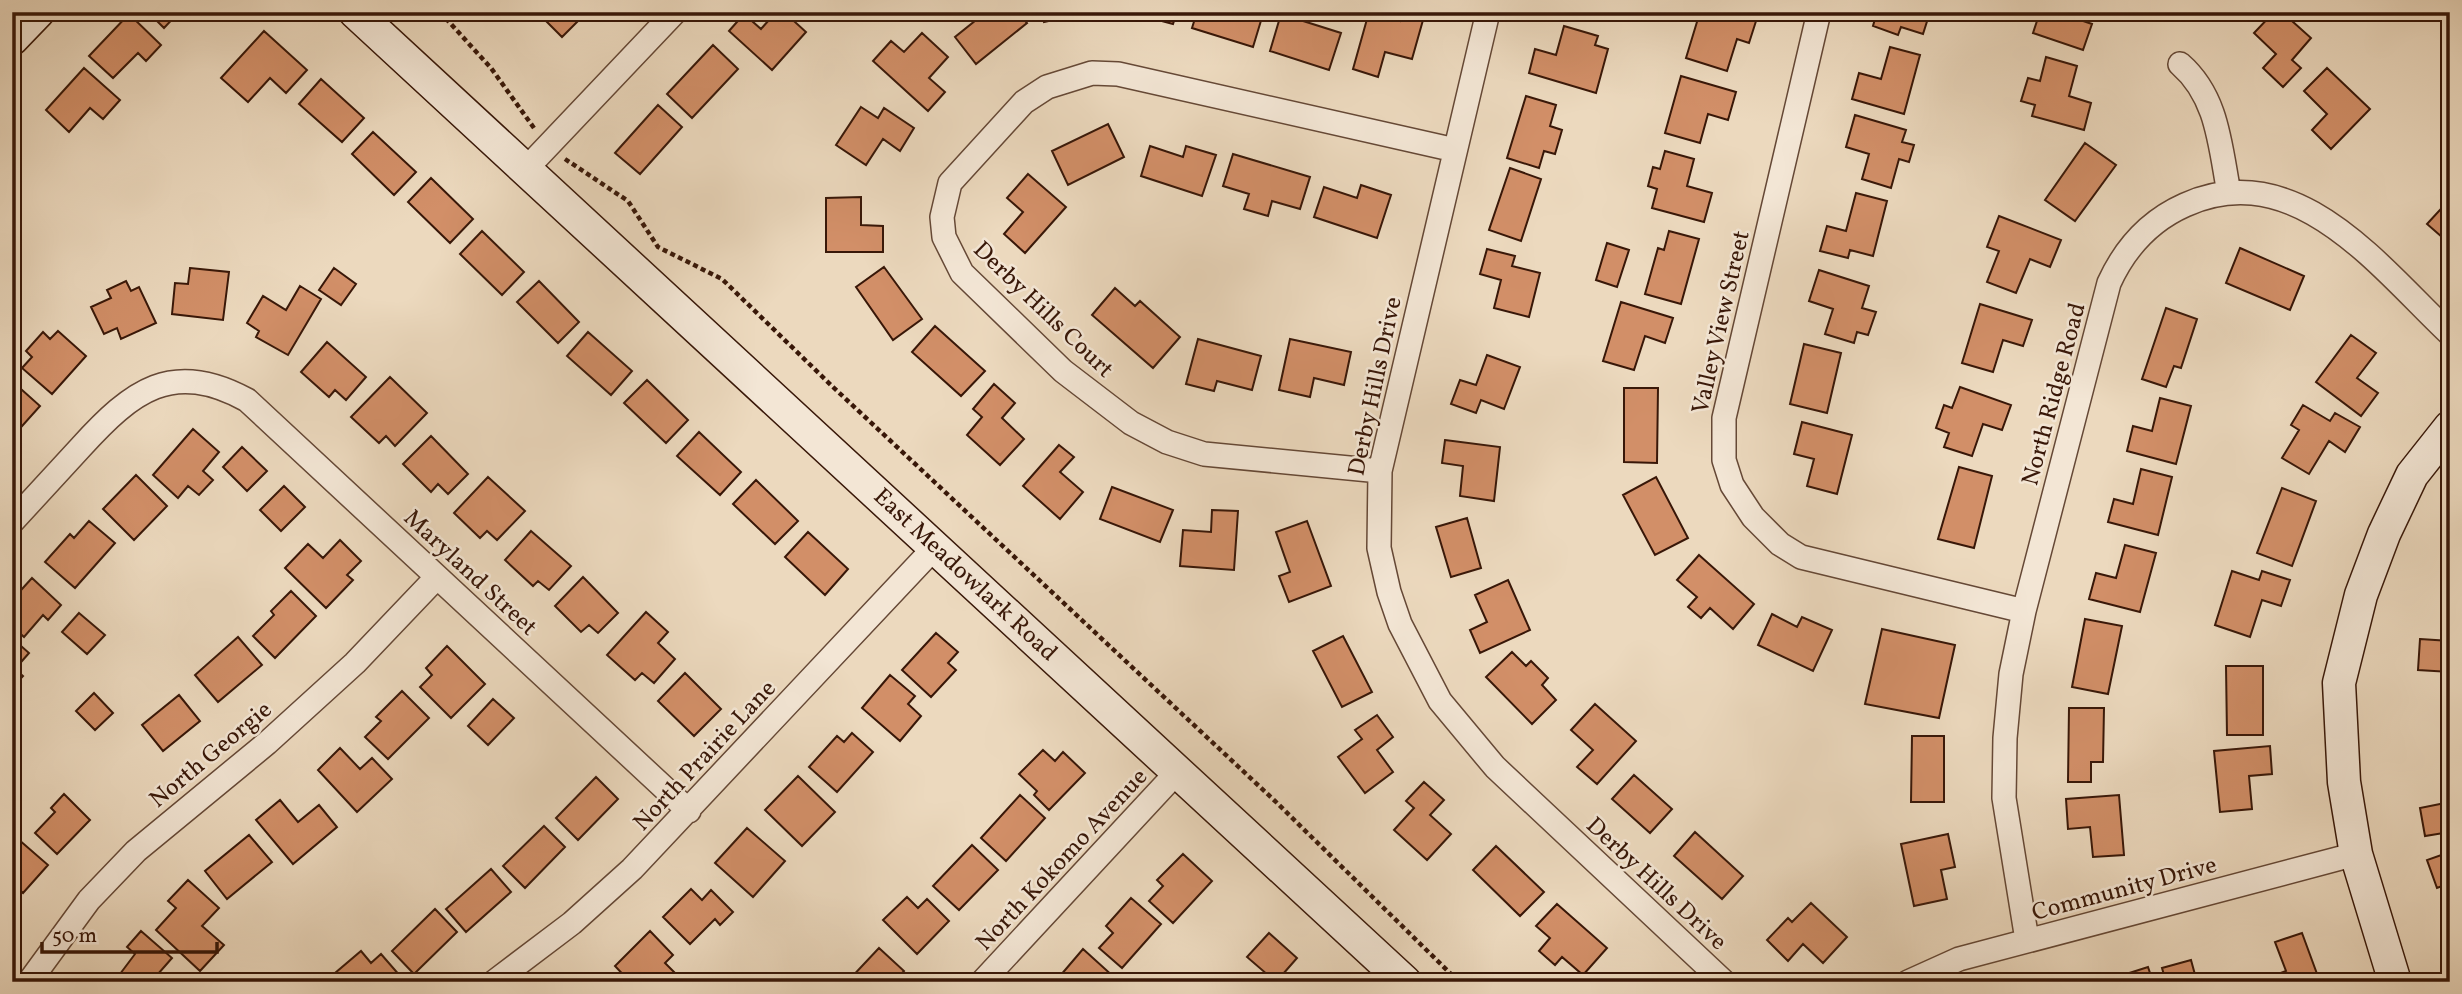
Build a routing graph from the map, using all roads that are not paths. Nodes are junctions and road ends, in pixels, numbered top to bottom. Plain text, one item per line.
1 (38, 12) edge
2 (355, 12) edge
3 (675, 12) edge
4 (1488, 12) edge
5 (1819, 12) edge
6 (12, 40) edge
7 (2180, 64) dead end
8 (1455, 150) junction
9 (526, 169) junction
10 (2228, 193) junction
11 (2450, 334) edge
12 (2450, 427) edge
13 (1380, 471) junction
14 (12, 522) edge
15 (936, 546) junction
16 (437, 577) junction
17 (2024, 611) junction
18 (1178, 771) junction
19 (689, 811) junction
20 (2356, 854) junction
21 (2027, 940) junction
22 (30, 982) edge
23 (494, 982) edge
24 (982, 982) edge
25 (1405, 982) edge
26 (1724, 982) edge
27 (1908, 982) edge
28 (2395, 982) edge

1 - 6 main road
2 - 9 main road, East Meadowlark Road
3 - 9 street
4 - 8 street, Derby Hills Drive
5 - 17 street, Valley View Street
7 - 10 street
8 - 13 street, Derby Hills Drive
8 - 13 street, Derby Hills Court
9 - 15 main road, East Meadowlark Road
10 - 11 street, North Ridge Road
10 - 17 street, North Ridge Road
12 - 20 main road
13 - 26 street, Derby Hills Drive
14 - 16 street, Maryland Street
15 - 18 main road, East Meadowlark Road
15 - 19 street, North Prairie Lane
16 - 19 street, Maryland Street
16 - 22 street, North Georgie
17 - 21 street, North Ridge Road
18 - 24 street, North Kokomo Avenue
18 - 25 main road, East Meadowlark Road
19 - 23 street, North Prairie Lane
20 - 21 street, Community Drive
20 - 28 main road
21 - 27 street, Community Drive

